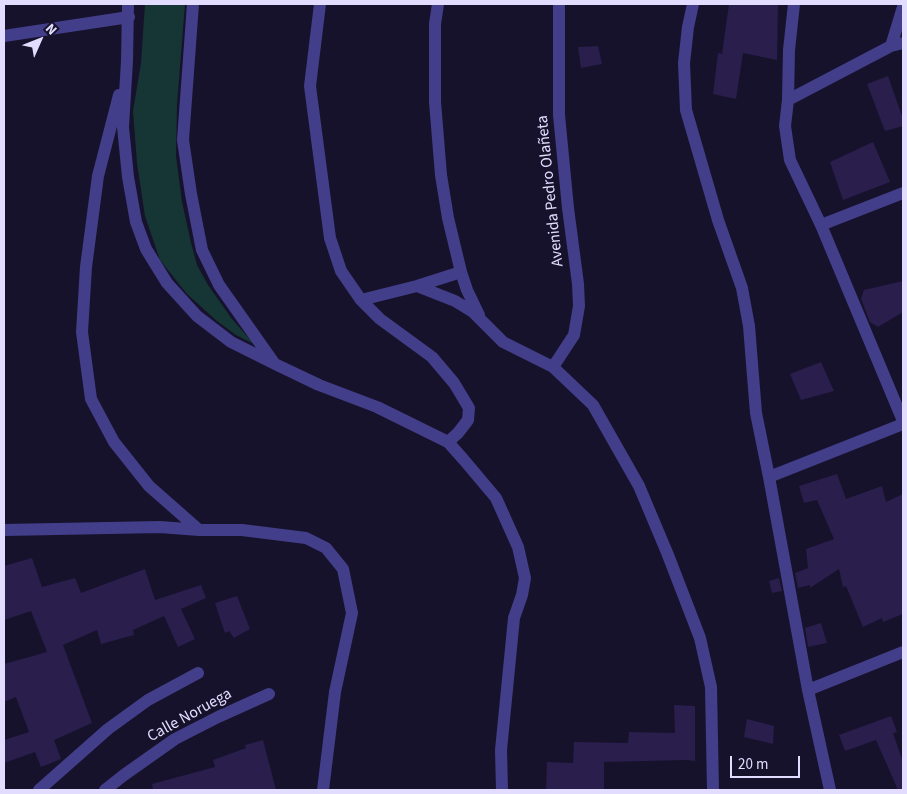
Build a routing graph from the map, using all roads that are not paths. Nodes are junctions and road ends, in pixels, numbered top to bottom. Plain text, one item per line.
1 (128, 4) edge
2 (193, 4) edge
3 (320, 4) edge
4 (438, 4) edge
5 (559, 4) edge
6 (693, 4) edge
7 (794, 4) edge
8 (903, 7) edge
9 (128, 17) junction
10 (4, 36) edge
11 (897, 44) edge
12 (127, 62) junction
13 (788, 100) junction
14 (903, 193) edge
15 (821, 224) junction
16 (461, 272) junction
17 (417, 286) junction
18 (361, 300) junction
19 (481, 320) junction
20 (275, 364) junction
21 (553, 367) junction
22 (903, 423) edge
23 (448, 442) junction
24 (769, 477) junction
25 (4, 530) edge
26 (199, 530) junction
27 (903, 652) edge
28 (198, 673) dead end
29 (808, 690) junction
30 (269, 694) dead end
31 (39, 790) edge
32 (105, 790) edge
33 (323, 790) edge
34 (502, 790) edge
35 (713, 790) edge
36 (830, 790) edge

1 - 9 street
2 - 20 street
3 - 18 street
4 - 16 street
5 - 21 street, Avenida Pedro Olañeta
6 - 24 street
7 - 13 street
8 - 11 street
9 - 10 street
9 - 12 street
11 - 13 street
12 - 20 street
12 - 26 street
13 - 15 street
14 - 15 street
15 - 22 street
16 - 17 street
16 - 19 street
17 - 18 street
17 - 19 street
18 - 23 street
19 - 21 street
20 - 23 street
21 - 35 street
22 - 24 street
23 - 34 street
24 - 29 street
25 - 26 street
26 - 33 street
27 - 29 street
28 - 31 street
29 - 36 street
30 - 32 street, Calle Noruega

